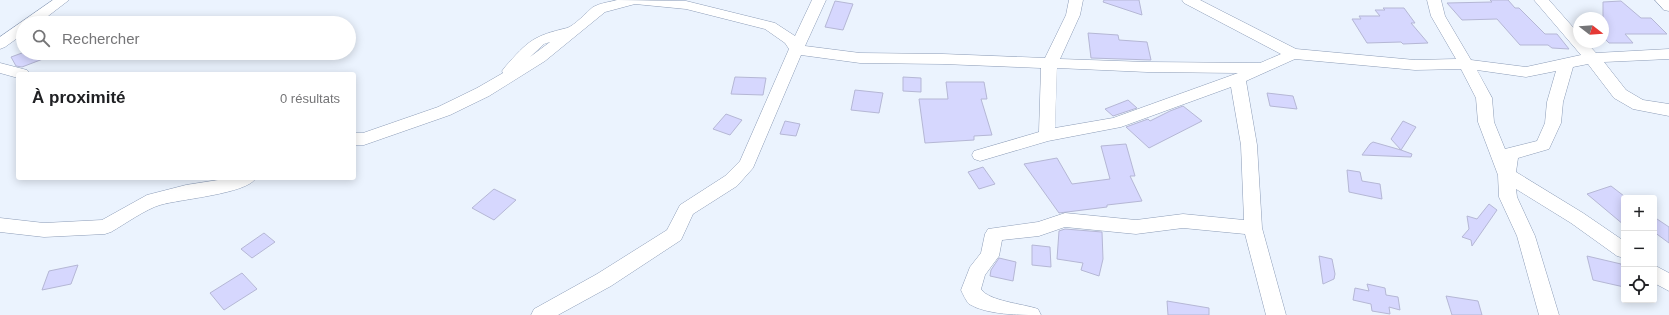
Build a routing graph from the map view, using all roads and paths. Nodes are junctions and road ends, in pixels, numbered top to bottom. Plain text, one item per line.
1 (62, 0) edge
2 (633, 0) edge
3 (637, 0) edge
4 (819, 0) edge
5 (1076, 0) edge
6 (1189, 0) edge
7 (1434, 0) edge
8 (1541, 0) edge
9 (1662, 0) edge
10 (1669, 7) edge
11 (39, 16) edge
12 (16, 32) edge
13 (0, 44) edge
14 (796, 50) junction
15 (1293, 54) junction
16 (1669, 54) edge
17 (1592, 58) junction
18 (1466, 64) junction
19 (1566, 64) junction
20 (1049, 65) junction
21 (0, 68) edge
22 (1262, 68) junction
23 (16, 72) edge
24 (1238, 79) junction
25 (1669, 110) edge
26 (1047, 135) junction
27 (356, 139) edge
28 (980, 155) dead end
29 (1508, 175) junction
30 (190, 180) edge
31 (243, 180) edge
32 (203, 189) junction
33 (0, 225) edge
34 (1253, 228) junction
35 (44, 230) junction
36 (0, 235) edge
37 (1621, 249) edge
38 (1657, 275) edge
39 (1669, 284) edge
40 (542, 315) edge
41 (1031, 315) edge
42 (1276, 315) edge
43 (1549, 315) edge

1 - 11 street
2 - 27 street
3 - 14 street
4 - 14 street
5 - 20 street
6 - 15 street
7 - 18 street
8 - 17 street
9 - 10 street
12 - 13 street
14 - 20 street
14 - 40 street
15 - 18 street
15 - 22 street
16 - 17 street
17 - 19 street
17 - 25 street
18 - 19 street
18 - 29 street
19 - 29 street
20 - 22 street
20 - 26 street
21 - 23 street
22 - 24 street
24 - 26 street
24 - 34 street
26 - 28 street
29 - 37 street
29 - 43 street
30 - 32 street
31 - 32 street
32 - 35 street
33 - 35 street
34 - 41 street
34 - 42 street
35 - 36 street
38 - 39 street

